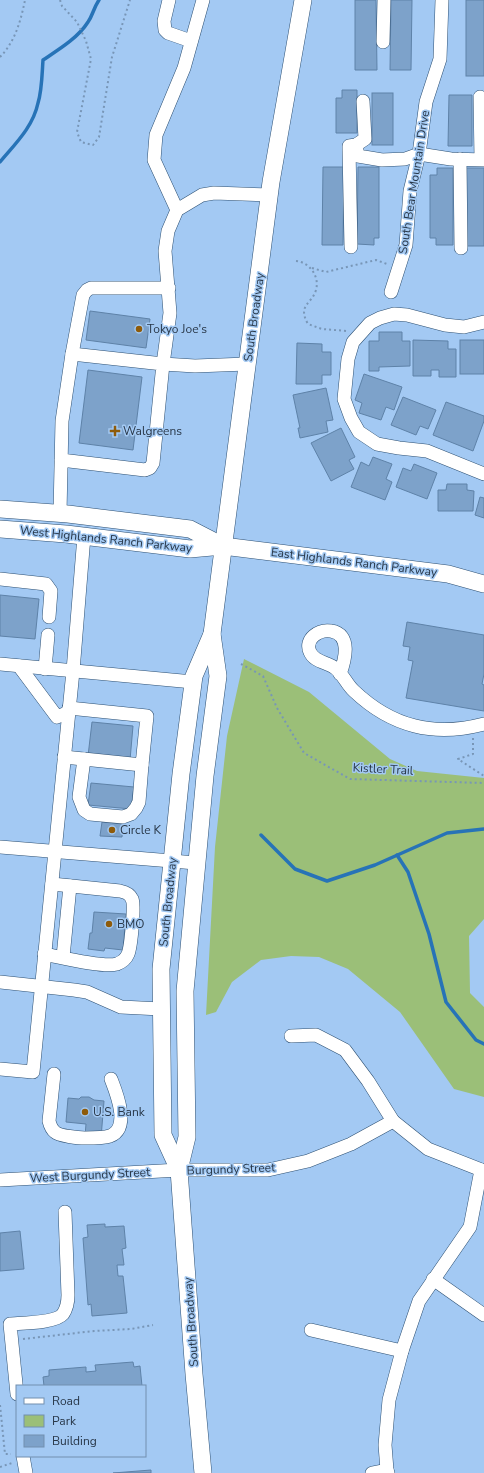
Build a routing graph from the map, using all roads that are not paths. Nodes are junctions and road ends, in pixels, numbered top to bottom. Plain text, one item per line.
1 (169, 0) edge
2 (203, 0) edge
3 (303, 0) edge
4 (384, 0) edge
5 (442, 0) edge
6 (191, 41) junction
7 (383, 42) dead end
8 (480, 97) dead end
9 (363, 101) dead end
10 (356, 145) junction
11 (419, 154) junction
12 (460, 159) junction
13 (482, 160) edge
14 (270, 194) junction
15 (177, 210) junction
16 (351, 247) dead end
17 (462, 248) dead end
18 (169, 288) junction
19 (391, 292) dead end
20 (484, 322) edge
21 (72, 354) junction
22 (163, 364) junction
23 (247, 364) junction
24 (61, 460) junction
25 (484, 474) edge
26 (0, 509) edge
27 (60, 513) junction
28 (0, 530) edge
29 (84, 536) junction
30 (223, 546) junction
31 (0, 579) edge
32 (484, 584) edge
33 (50, 617) dead end
34 (212, 634) junction
35 (48, 635) dead end
36 (0, 664) edge
37 (19, 666) junction
38 (45, 668) junction
39 (73, 671) junction
40 (340, 674) dead end
41 (193, 682) junction
42 (69, 710) junction
43 (478, 726) edge
44 (64, 756) junction
45 (84, 759) junction
46 (142, 765) junction
47 (0, 847) edge
48 (55, 851) junction
49 (172, 860) junction
50 (196, 863) junction
51 (52, 884) junction
52 (70, 886) junction
53 (44, 954) junction
54 (63, 957) junction
55 (0, 982) edge
56 (41, 987) junction
57 (161, 1009) junction
58 (291, 1036) dead end
59 (0, 1069) edge
60 (54, 1074) dead end
61 (111, 1079) dead end
62 (393, 1121) junction
63 (179, 1170) junction
64 (482, 1170) edge
65 (0, 1180) edge
66 (65, 1212) dead end
67 (433, 1279) junction
68 (484, 1315) edge
69 (5, 1324) edge
70 (311, 1330) dead end
71 (402, 1351) junction
72 (16, 1385) edge
73 (18, 1457) edge
74 (387, 1471) edge
75 (26, 1473) edge
76 (203, 1473) edge
77 (372, 1473) edge

1 - 6 street
2 - 6 street
3 - 14 main road, South Broadway
4 - 7 street
5 - 11 street, South Bear Mountain Drive
6 - 15 street
8 - 13 street
9 - 10 street
10 - 11 street
10 - 16 street
11 - 12 street
11 - 19 street, South Bear Mountain Drive
12 - 13 street
12 - 17 street
14 - 15 street
14 - 23 main road, South Broadway
15 - 18 street
18 - 21 street
18 - 22 street
20 - 25 street
21 - 22 street
21 - 24 street
22 - 23 street
22 - 24 street
23 - 30 main road, South Broadway
24 - 27 street
26 - 27 main road, West Highlands Ranch Parkway
27 - 30 main road, West Highlands Ranch Parkway
28 - 29 main road, West Highlands Ranch Parkway
29 - 30 main road, West Highlands Ranch Parkway
29 - 39 street
30 - 32 main road, East Highlands Ranch Parkway
30 - 34 main road, South Broadway
31 - 33 street
34 - 41 main road, South Broadway
34 - 50 main road, South Broadway
35 - 38 street
36 - 37 street
37 - 38 street
37 - 42 street
38 - 39 street
39 - 41 street
39 - 42 street
40 - 43 street
41 - 49 main road, South Broadway
42 - 44 street
42 - 46 street
44 - 45 street
44 - 48 street
45 - 46 street
45 - 46 street
47 - 48 street
48 - 49 street
48 - 51 street
49 - 50 street
49 - 57 main road, South Broadway
50 - 63 main road, South Broadway
51 - 52 street
51 - 53 street
52 - 54 street
52 - 54 street
53 - 54 street
53 - 56 street
55 - 56 street
56 - 57 street
56 - 59 street
57 - 63 main road, South Broadway
58 - 62 street
60 - 61 street
62 - 63 street, Burgundy Street
62 - 64 street
63 - 65 street, West Burgundy Street
63 - 76 main road, South Broadway
64 - 67 street
66 - 69 street
67 - 68 street
67 - 71 street
69 - 72 street
70 - 71 street
71 - 74 street
73 - 75 street
74 - 77 street

